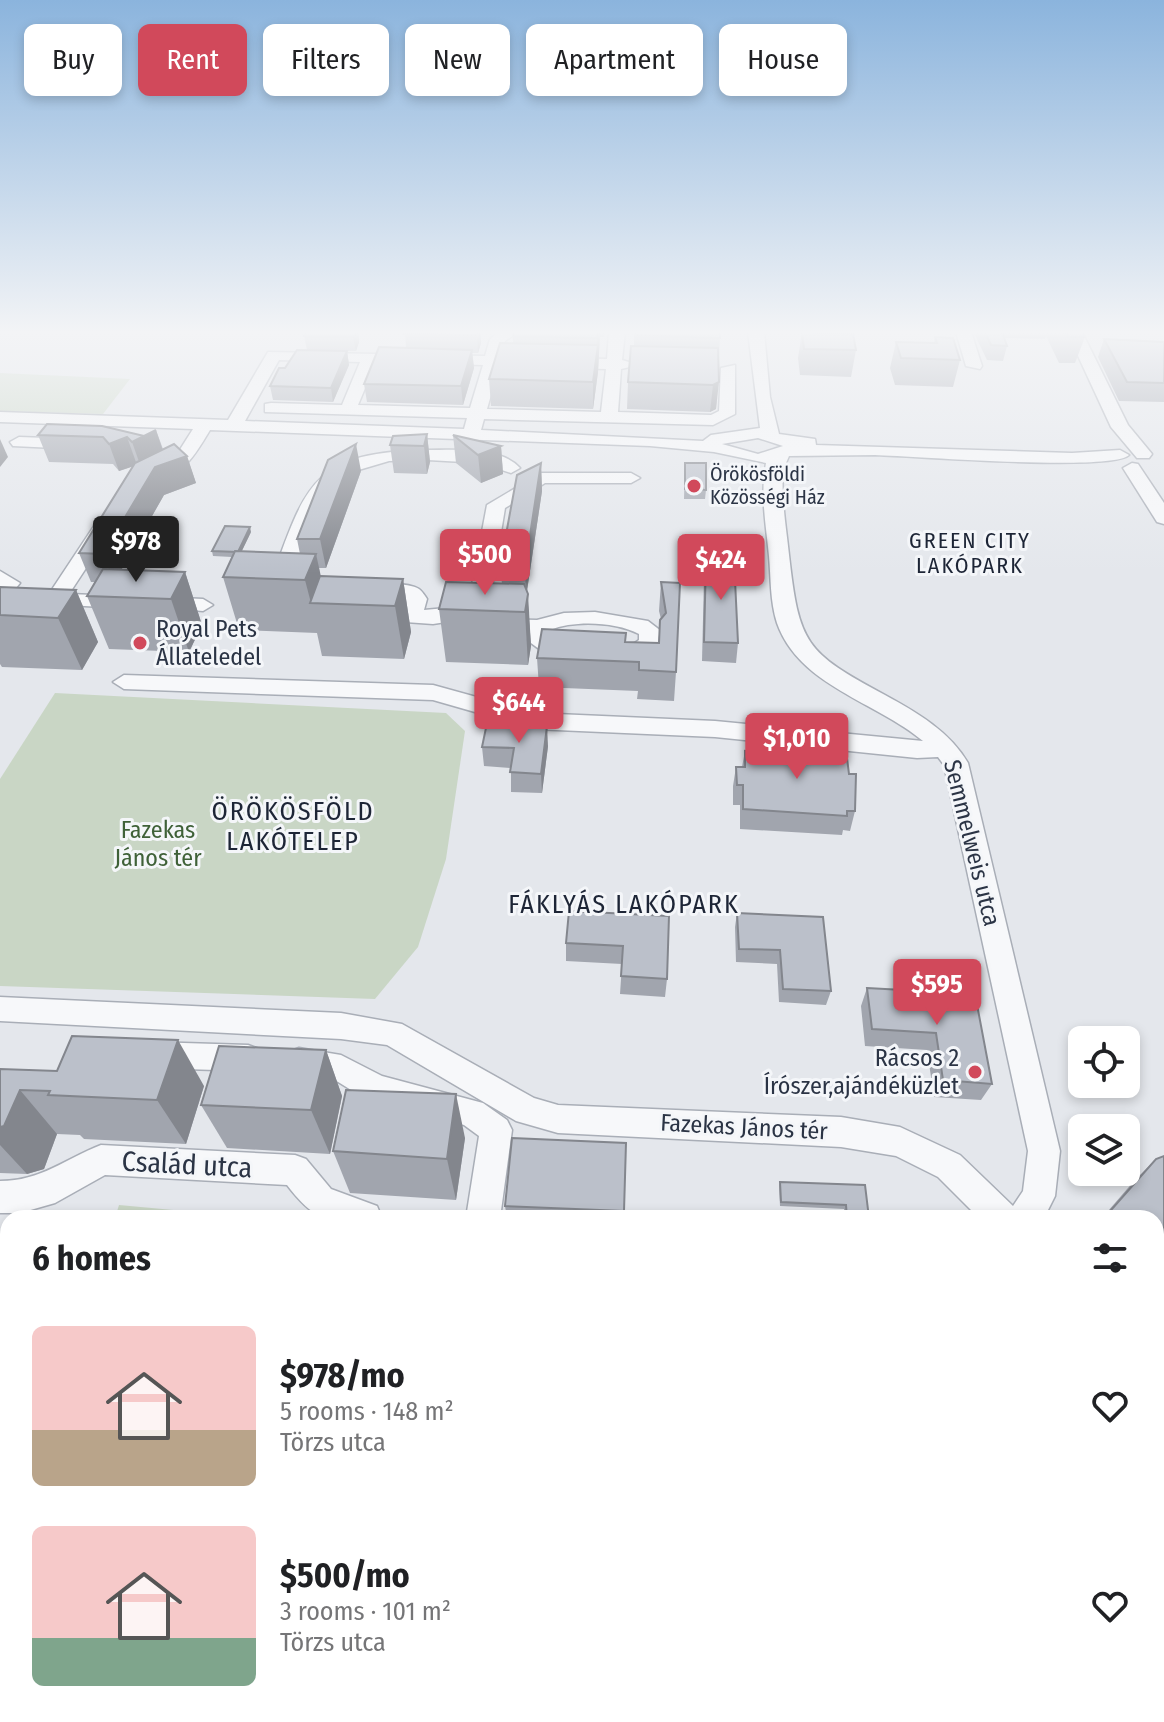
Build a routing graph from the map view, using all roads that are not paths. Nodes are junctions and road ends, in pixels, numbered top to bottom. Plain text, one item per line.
1 (241, 412) edge
2 (425, 412) edge
3 (609, 412) edge
4 (726, 412) edge
5 (757, 412) edge
6 (767, 412) edge
7 (1113, 412) edge
8 (478, 414) junction
9 (0, 417) edge
10 (609, 417) junction
11 (36, 418) junction
12 (206, 423) junction
13 (234, 425) junction
14 (372, 429) junction
15 (472, 434) junction
16 (542, 436) junction
17 (19, 442) junction
18 (89, 444) edge
19 (744, 446) junction
20 (778, 446) junction
21 (0, 448) edge
22 (364, 457) junction
23 (1142, 461) junction
24 (511, 468) dead end
25 (541, 478) junction
26 (631, 478) dead end
27 (144, 480) edge
28 (771, 492) junction
29 (110, 516) edge
30 (1164, 518) edge
31 (0, 577) edge
32 (355, 590) edge
33 (0, 595) edge
34 (303, 596) edge
35 (203, 605) dead end
36 (478, 611) junction
37 (381, 616) edge
38 (412, 617) junction
39 (540, 627) edge
40 (124, 682) dead end
41 (947, 748) junction
42 (0, 1009) edge
43 (124, 1059) edge
44 (0, 1197) edge
45 (344, 1210) edge
46 (484, 1210) edge
47 (994, 1210) edge
48 (1030, 1210) edge

1 - 13 street
2 - 8 street
3 - 10 street
4 - 10 street
5 - 19 street
6 - 20 street
7 - 23 street
8 - 10 street
8 - 15 street
9 - 11 street
11 - 12 street
11 - 17 street
12 - 13 street
12 - 27 street
13 - 14 street
14 - 15 street
14 - 22 street
15 - 16 street
16 - 19 street
16 - 25 street
17 - 18 street
17 - 21 street
19 - 20 street
19 - 20 street
19 - 28 street, Semmelweis utca
20 - 23 street
20 - 28 street, Semmelweis utca
22 - 24 street
22 - 34 street
23 - 30 street
25 - 26 street
25 - 36 street
28 - 41 street, Semmelweis utca
29 - 35 street
31 - 33 street
32 - 38 street
36 - 38 street
36 - 39 street
37 - 38 street
40 - 41 street
41 - 48 street, Semmelweis utca
42 - 47 street, Fazekas János tér
43 - 46 street
44 - 45 street, Család utca

